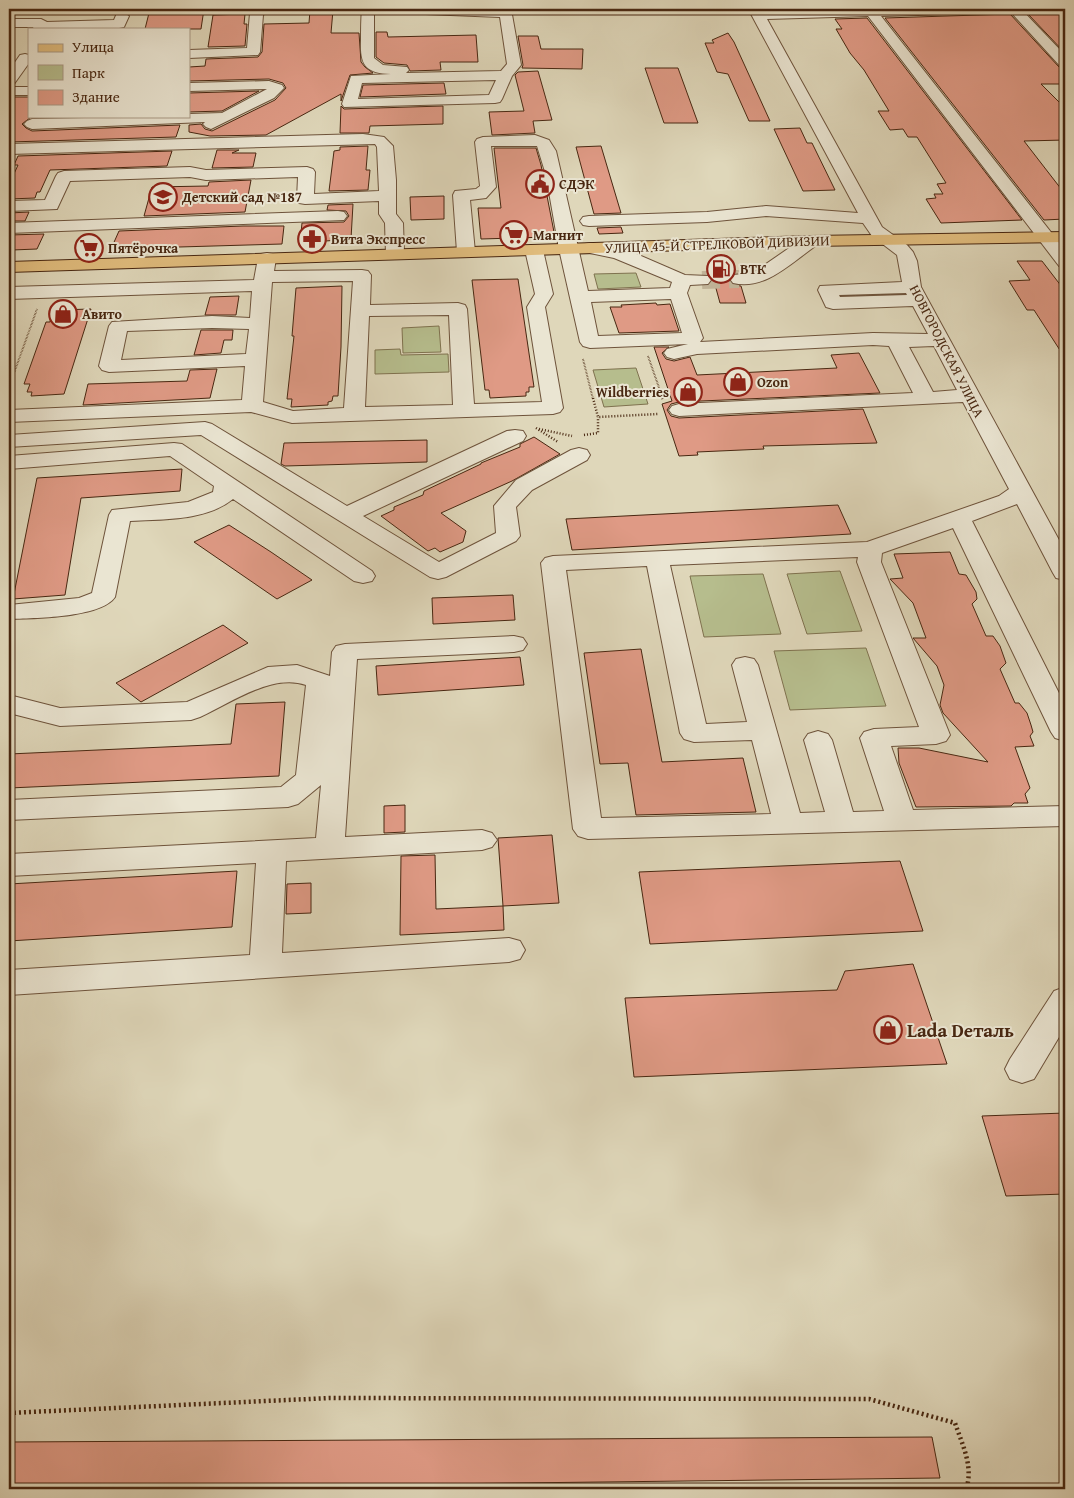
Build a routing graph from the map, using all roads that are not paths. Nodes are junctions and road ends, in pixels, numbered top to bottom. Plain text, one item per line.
1 (50, 9) edge
2 (267, 9) edge
3 (368, 9) edge
4 (401, 9) edge
5 (990, 9) edge
6 (1014, 9) edge
7 (506, 11) edge
8 (871, 11) edge
9 (754, 12) edge
10 (122, 16) dead end
11 (9, 23) edge
12 (39, 26) edge
13 (28, 45) edge
14 (190, 54) edge
15 (27, 58) edge
16 (1065, 63) edge
17 (509, 70) junction
18 (9, 81) edge
19 (190, 87) edge
20 (28, 91) edge
21 (9, 92) edge
22 (258, 100) junction
23 (228, 101) dead end
24 (226, 117) junction
25 (30, 124) edge
26 (195, 133) dead end
27 (9, 149) edge
28 (387, 196) junction
29 (9, 206) edge
30 (387, 214) junction
31 (870, 218) junction
32 (589, 221) dead end
33 (9, 228) edge
34 (1065, 237) edge
35 (1047, 238) junction
36 (884, 239) junction
37 (810, 241) junction
38 (591, 248) junction
39 (568, 249) junction
40 (534, 250) junction
41 (466, 252) junction
42 (395, 254) junction
43 (1065, 262) edge
44 (9, 267) edge
45 (264, 273) junction
46 (739, 279) tunnel mouth
47 (702, 280) tunnel mouth
48 (680, 287) junction
49 (9, 294) edge
50 (580, 296) junction
51 (359, 311) junction
52 (259, 324) junction
53 (940, 340) junction
54 (896, 342) junction
55 (596, 358) road end
56 (256, 360) junction
57 (970, 396) junction
58 (926, 398) junction
59 (252, 406) junction
60 (672, 408) road end
61 (464, 411) junction
62 (354, 414) junction
63 (9, 416) edge
64 (515, 436) dead end
65 (578, 446) road end
66 (10, 461) edge
67 (226, 483) junction
68 (1021, 491) junction
69 (347, 516) junction
70 (959, 517) junction
71 (870, 549) junction
72 (657, 559) junction
73 (1065, 573) edge
74 (364, 576) dead end
75 (9, 612) edge
76 (514, 644) dead end
77 (745, 664) dead end
78 (9, 704) edge
79 (763, 731) junction
80 (1065, 732) edge
81 (818, 740) dead end
82 (9, 810) edge
83 (1065, 816) edge
84 (902, 820) junction
85 (842, 822) junction
86 (788, 823) junction
87 (482, 840) dead end
88 (330, 847) junction
89 (272, 851) junction
90 (9, 865) edge
91 (509, 950) dead end
92 (265, 966) junction
93 (9, 983) edge
94 (1065, 1000) edge
95 (1022, 1069) dead end

1 - 12 street
2 - 14 street
3 - 17 street
4 - 7 street
5 - 8 street
6 - 16 street
7 - 17 street
8 - 9 street
8 - 35 street
9 - 31 street, НОВГОРОДСКАЯ УЛИЦА
10 - 12 street
11 - 12 street
13 - 15 street
15 - 18 street
17 - 17 street
19 - 22 street
20 - 21 street
22 - 23 street
22 - 24 street
24 - 25 street
24 - 26 street
27 - 28 street
28 - 29 street
28 - 30 street
30 - 33 street
30 - 42 street
31 - 32 street
31 - 36 street, НОВГОРОДСКАЯ УЛИЦА
34 - 35 main road, УЛИЦА 45-Й СТРЕЛКОВОЙ ДИВИЗИИ
35 - 36 main road, УЛИЦА 45-Й СТРЕЛКОВОЙ ДИВИЗИИ
35 - 43 street
36 - 37 main road, УЛИЦА 45-Й СТРЕЛКОВОЙ ДИВИЗИИ
36 - 53 street, НОВГОРОДСКАЯ УЛИЦА
37 - 38 main road, УЛИЦА 45-Й СТРЕЛКОВОЙ ДИВИЗИИ
37 - 46 street
38 - 39 main road, УЛИЦА 45-Й СТРЕЛКОВОЙ ДИВИЗИИ
38 - 48 street
39 - 40 main road, УЛИЦА 45-Й СТРЕЛКОВОЙ ДИВИЗИИ
39 - 41 street
39 - 50 street
40 - 41 main road, УЛИЦА 45-Й СТРЕЛКОВОЙ ДИВИЗИИ
40 - 61 street
41 - 42 main road, УЛИЦА 45-Й СТРЕЛКОВОЙ ДИВИЗИИ
42 - 45 main road, УЛИЦА 45-Й СТРЕЛКОВОЙ ДИВИЗИИ
44 - 45 main road, УЛИЦА 45-Й СТРЕЛКОВОЙ ДИВИЗИИ
45 - 49 street
45 - 51 street
45 - 52 street
47 - 48 street
48 - 50 street
48 - 50 street
51 - 61 street
51 - 62 street
52 - 56 street
52 - 56 street
53 - 54 street
53 - 57 street, НОВГОРОДСКАЯ УЛИЦА
54 - 55 street
54 - 58 street
56 - 59 street
57 - 58 street
57 - 68 street, НОВГОРОДСКАЯ УЛИЦА
58 - 60 street
59 - 62 street
59 - 63 street
61 - 62 street
64 - 69 street
65 - 69 street
66 - 67 street
66 - 69 street
67 - 74 street
67 - 75 street
68 - 70 street
68 - 73 street, НОВГОРОДСКАЯ УЛИЦА
70 - 71 street
70 - 80 street
71 - 72 street
71 - 84 street
72 - 79 street
72 - 86 street
76 - 88 street
77 - 79 street
78 - 82 street
79 - 86 street
81 - 85 street
83 - 84 street
84 - 85 street
85 - 86 street
87 - 88 street
88 - 89 street
89 - 90 street
89 - 92 street
91 - 92 street
92 - 93 street
94 - 95 street

